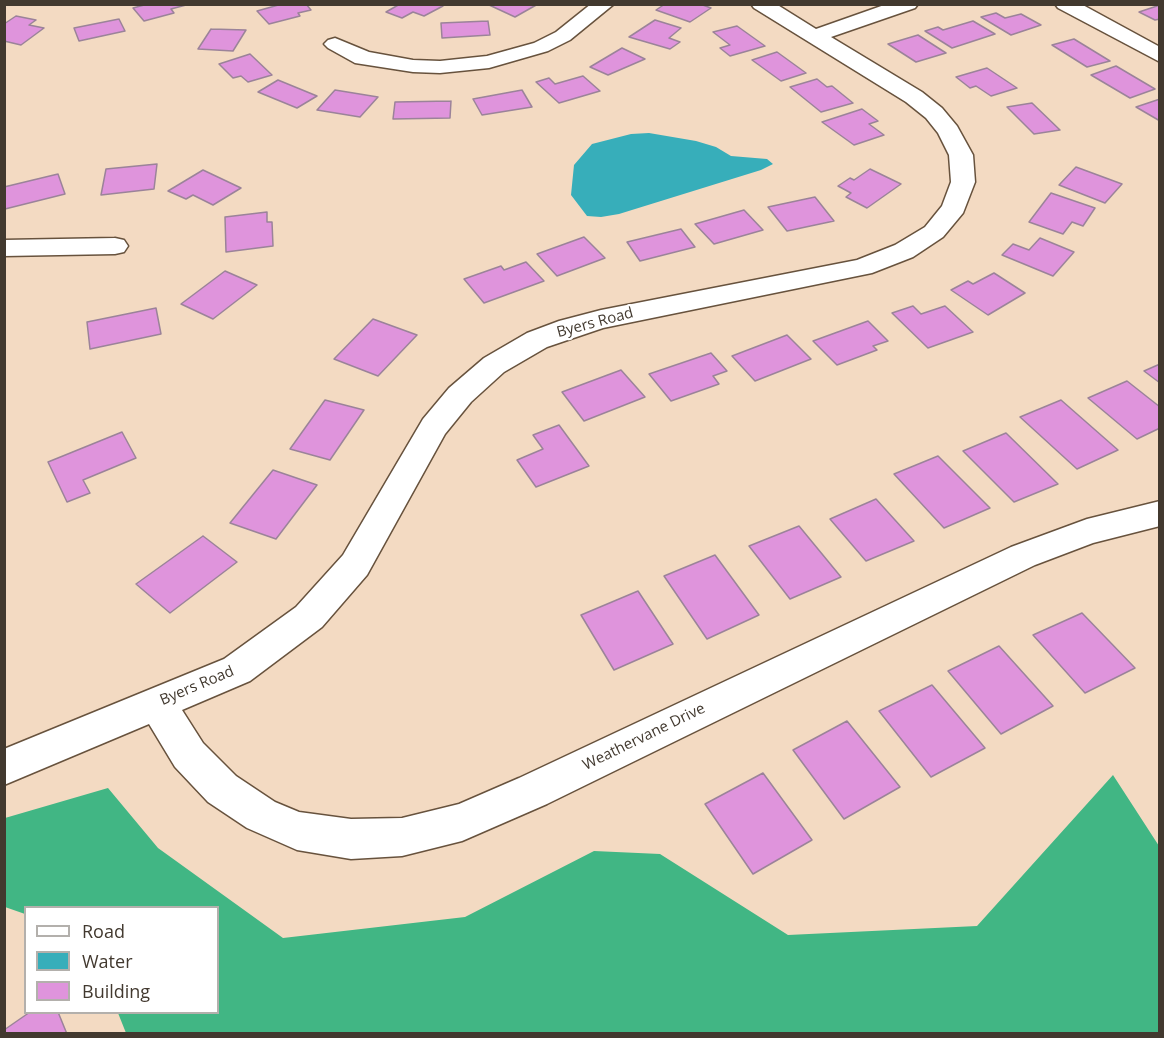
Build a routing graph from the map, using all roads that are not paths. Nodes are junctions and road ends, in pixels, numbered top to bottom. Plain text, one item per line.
1 (604, 4) edge
2 (761, 4) edge
3 (908, 4) edge
4 (1065, 4) edge
5 (815, 36) junction
6 (334, 44) dead end
7 (1160, 56) edge
8 (115, 246) dead end
9 (4, 248) edge
10 (1160, 488) edge
11 (1160, 510) edge
12 (156, 703) junction
13 (4, 767) edge

1 - 6 street
2 - 5 street, Byers Road
3 - 5 street
4 - 7 street
5 - 12 street, Byers Road
8 - 9 street
10 - 11 street
11 - 12 street, Weathervane Drive
12 - 13 street, Byers Road

